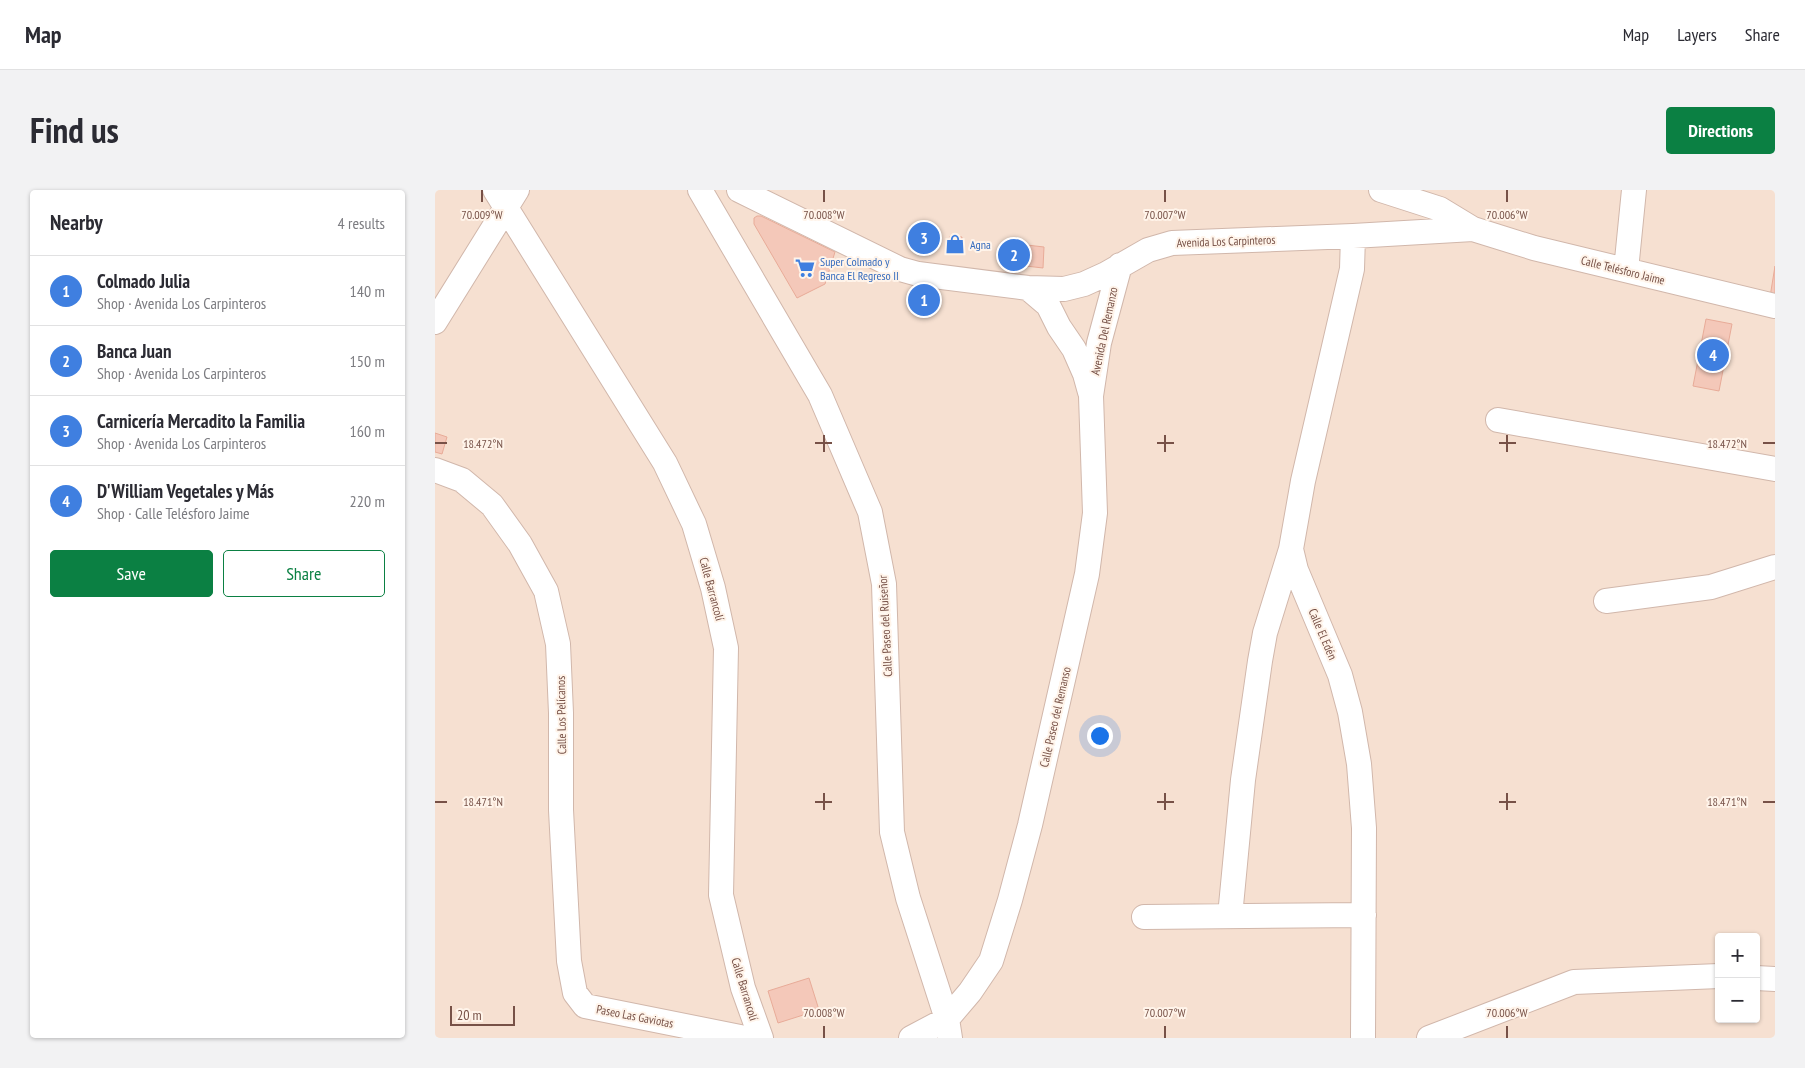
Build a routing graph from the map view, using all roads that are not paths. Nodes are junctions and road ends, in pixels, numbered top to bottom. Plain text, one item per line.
1 (700, 190) edge
2 (739, 190) edge
3 (1381, 190) edge
4 (1634, 190) edge
5 (506, 196) edge
6 (1473, 229) junction
7 (1353, 236) junction
8 (1120, 265) junction
9 (1626, 270) junction
10 (1028, 288) junction
11 (1775, 306) edge
12 (435, 322) edge
13 (1091, 396) junction
14 (1498, 420) dead end
15 (1775, 469) edge
16 (435, 470) edge
17 (1291, 549) junction
18 (1775, 567) edge
19 (1606, 601) dead end
20 (1364, 915) junction
21 (1230, 916) junction
22 (1144, 917) dead end
23 (1715, 976) edge
24 (1760, 978) edge
25 (1775, 979) edge
26 (585, 1006) joint
27 (948, 1028) edge
28 (745, 1038) edge
29 (761, 1038) edge
30 (911, 1038) edge
31 (1363, 1038) edge
32 (1429, 1038) edge

1 - 27 street, Calle Paseo del Ruiseñor
2 - 10 street, Avenida Los Carpinteros
3 - 6 street
4 - 9 street
5 - 12 street
5 - 29 street, Calle Barrancolí
6 - 7 street, Avenida Los Carpinteros
6 - 9 street, Calle Telésforo Jaime
7 - 8 street, Avenida Los Carpinteros
7 - 17 street, Calle El Edén
8 - 10 street, Avenida Los Carpinteros
8 - 13 street, Avenida Del Remanzo
9 - 11 street, Calle Telésforo Jaime
10 - 13 street
13 - 27 street, Calle Paseo del Remanso
14 - 15 street
16 - 26 street, Calle Los Pelícanos
17 - 20 street, Calle El Edén
17 - 21 street
18 - 19 street
20 - 21 street
20 - 31 street, Calle El Edén
21 - 22 street
23 - 32 street
24 - 25 street
26 - 28 street, Paseo Las Gaviotas
27 - 30 street

